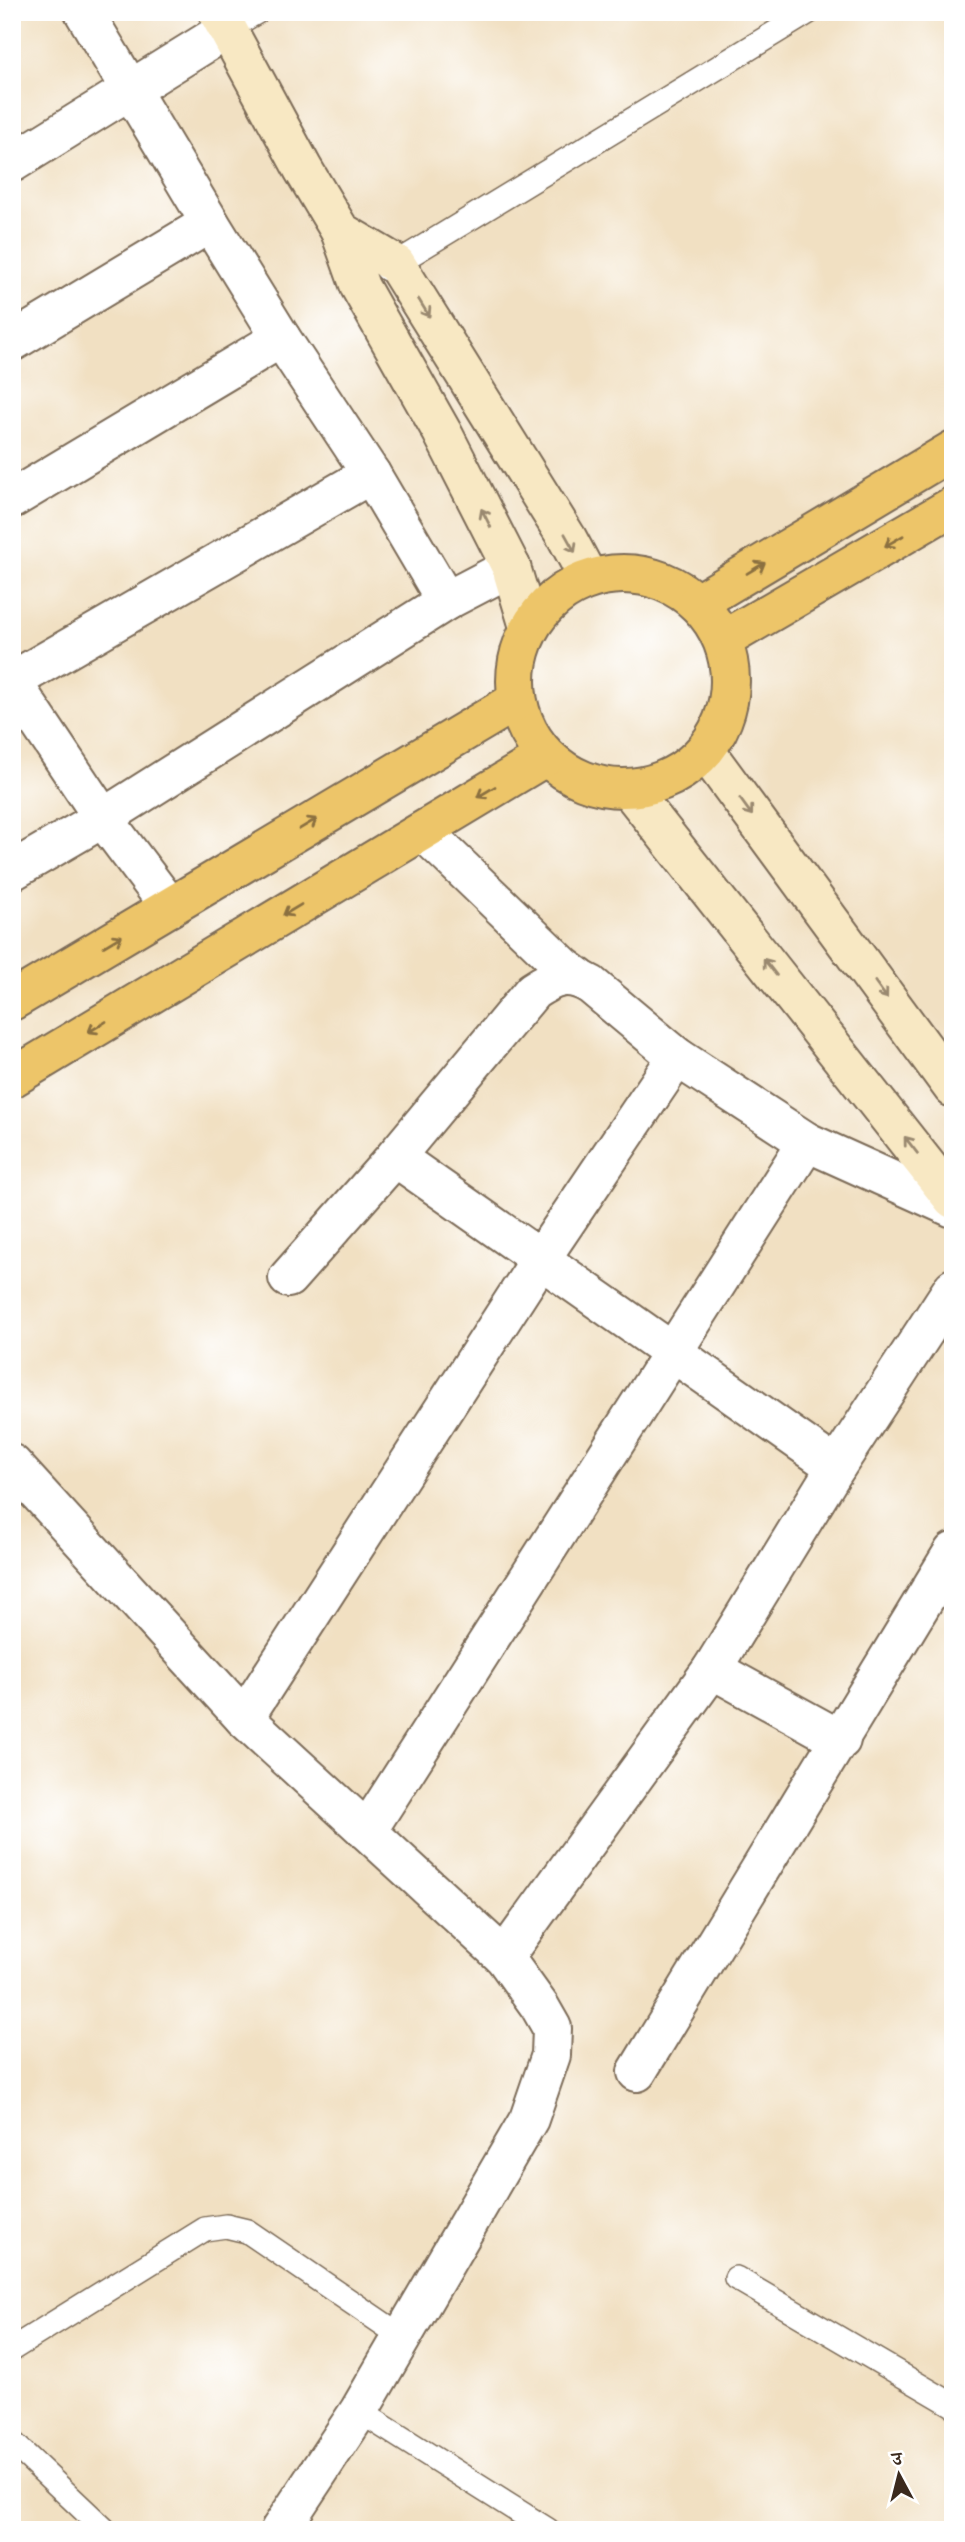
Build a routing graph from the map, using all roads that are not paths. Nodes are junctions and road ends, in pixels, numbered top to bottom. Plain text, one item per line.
1 (84, 12) edge
2 (809, 12) edge
3 (234, 18) edge
4 (131, 90) junction
5 (12, 163) edge
6 (209, 223) junction
7 (340, 231) junction
8 (396, 264) junction
9 (360, 287) junction
10 (281, 338) junction
11 (12, 342) edge
12 (953, 450) edge
13 (371, 474) junction
14 (12, 499) edge
15 (953, 506) edge
16 (511, 567) junction
17 (589, 579) junction
18 (446, 601) junction
19 (697, 603) junction
20 (530, 627) junction
21 (723, 640) junction
22 (12, 682) edge
23 (516, 701) junction
24 (706, 752) junction
25 (545, 757) junction
26 (630, 790) junction
27 (103, 818) junction
28 (422, 831) junction
29 (12, 871) edge
30 (170, 907) junction
31 (579, 978) junction
32 (12, 1001) edge
33 (677, 1057) junction
34 (15, 1084) edge
35 (953, 1088) edge
36 (807, 1142) junction
37 (395, 1157) junction
38 (953, 1199) edge
39 (953, 1208) edge
40 (540, 1260) junction
41 (288, 1278) dead end
42 (953, 1288) edge
43 (672, 1353) junction
44 (12, 1464) edge
45 (836, 1467) junction
46 (953, 1552) edge
47 (712, 1669) junction
48 (244, 1718) junction
49 (841, 1740) junction
50 (367, 1831) junction
51 (504, 1957) junction
52 (637, 2072) dead end
53 (736, 2278) dead end
54 (401, 2336) junction
55 (12, 2348) edge
56 (953, 2405) edge
57 (359, 2411) junction
58 (12, 2442) edge
59 (105, 2530) edge
60 (280, 2530) edge
61 (548, 2530) edge

1 - 4 street
2 - 8 lane
3 - 4 street
3 - 7 main road
4 - 5 street
4 - 6 street
6 - 10 street
6 - 11 street
7 - 8 main road
7 - 9 main road
8 - 9 lane
8 -> 17 main road
16 -> 9 main road
10 - 13 street
10 - 14 street
19 -> 12 main road
13 - 18 street
13 - 22 street
15 -> 21 main road
16 - 18 street
16 - 20 main road
17 - 19 main road
17 - 20 main road
18 - 27 street
19 - 21 main road
20 - 23 main road
21 - 24 main road
22 - 27 street
23 - 25 main road
30 -> 23 main road
24 - 26 main road
24 -> 35 main road
25 - 26 main road
25 -> 28 main road
38 -> 26 main road
27 - 29 street
27 - 30 street
28 - 31 street
28 -> 34 main road
32 -> 30 main road
31 - 33 street
31 - 37 street
33 - 36 street
33 - 40 street
36 - 39 street
36 - 43 street
37 - 40 street
37 - 41 street
40 - 43 street
40 - 48 street
42 - 45 street
43 - 45 street
43 - 50 street
44 - 48 street
45 - 47 street
46 - 49 street
47 - 49 street
47 - 51 street
48 - 50 street
49 - 52 street
50 - 51 street
51 - 54 street
53 - 56 lane
54 - 55 lane
54 - 57 street
57 - 60 street
57 - 61 lane
58 - 59 lane

